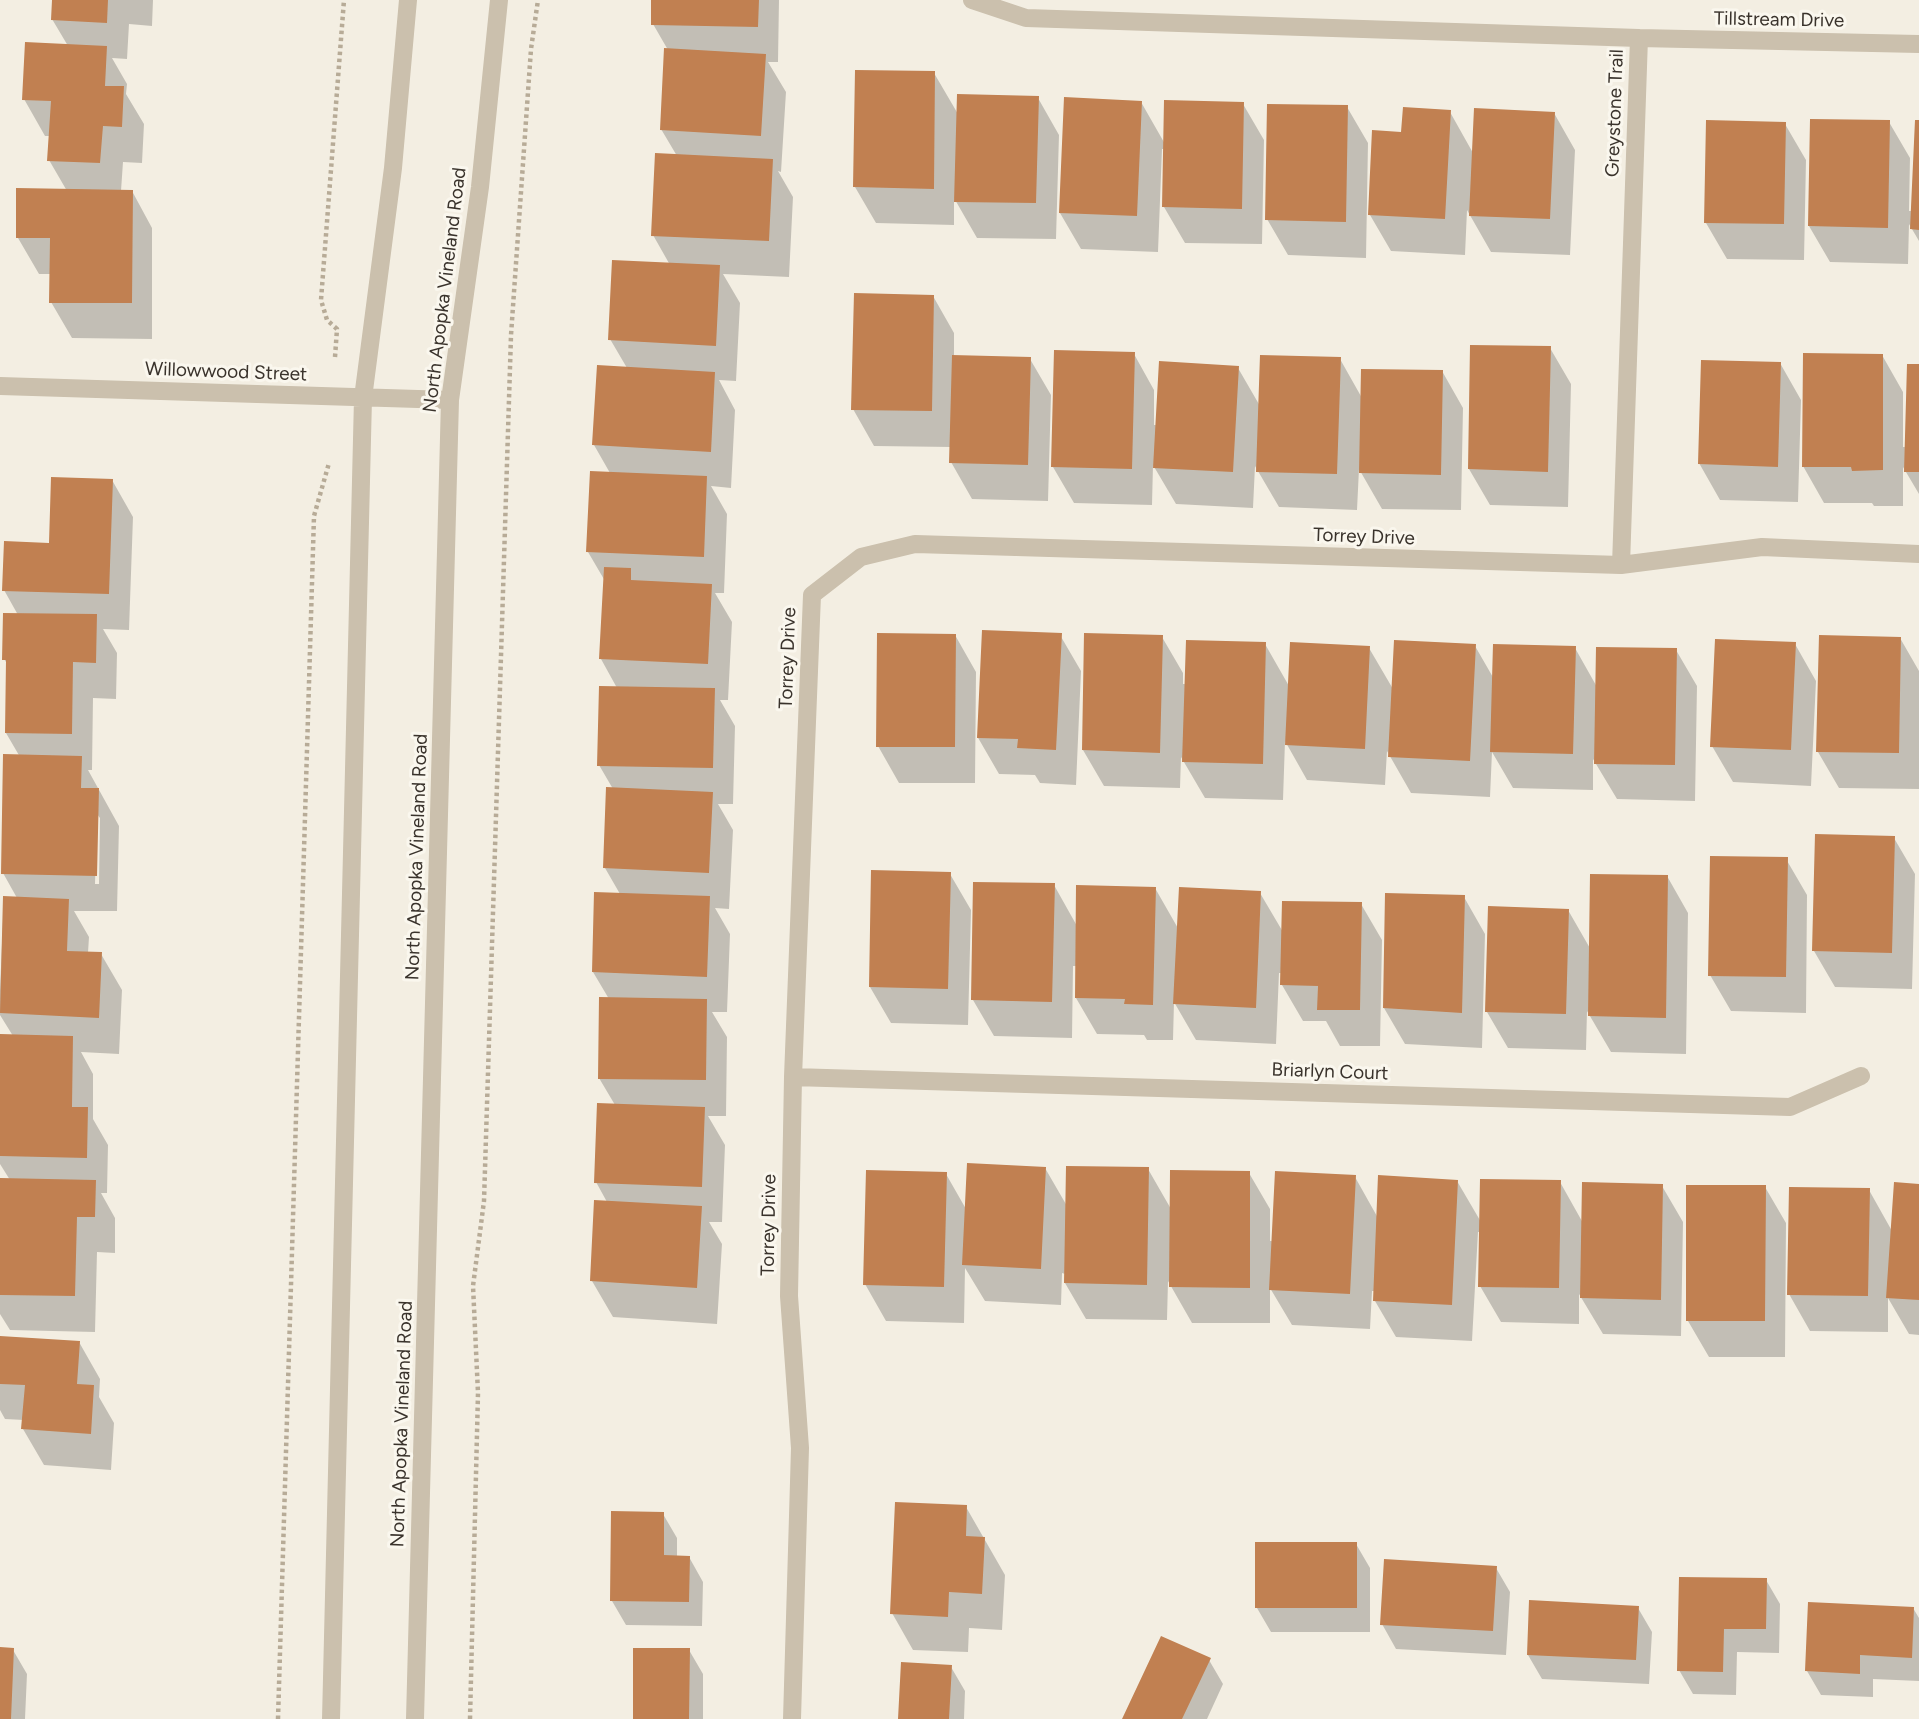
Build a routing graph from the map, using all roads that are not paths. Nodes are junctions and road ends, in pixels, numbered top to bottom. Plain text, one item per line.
1 (408, 0) edge
2 (499, 0) edge
3 (972, 0) edge
4 (1639, 38) junction
5 (1919, 44) edge
6 (0, 386) edge
7 (363, 398) junction
8 (450, 400) junction
9 (1919, 554) edge
10 (1621, 565) junction
11 (1861, 1076) dead end
12 (793, 1077) junction
13 (331, 1719) edge
14 (415, 1719) edge
15 (792, 1719) edge

1 - 7 street
2 - 8 street, North Apopka Vineland Road
3 - 4 street, Greystone Trail
4 - 5 street, Tillstream Drive
4 - 10 street, Greystone Trail
6 - 7 street, Willowwood Street
7 - 8 street, Willowwood Street
7 - 13 street
8 - 14 street, North Apopka Vineland Road
9 - 10 street, Torrey Drive
10 - 12 street, Torrey Drive
11 - 12 street, Briarlyn Court
12 - 15 street, Torrey Drive

